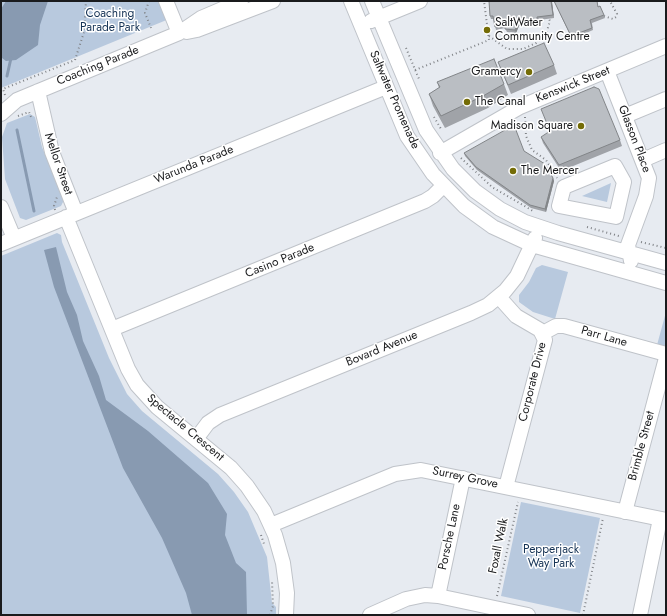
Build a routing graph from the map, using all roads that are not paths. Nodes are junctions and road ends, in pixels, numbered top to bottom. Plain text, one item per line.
1 (166, 1) edge
2 (241, 1) edge
3 (273, 1) edge
4 (351, 1) edge
5 (372, 1) edge
6 (420, 1) edge
7 (379, 18) junction
8 (361, 25) junction
9 (179, 33) junction
10 (666, 46) edge
11 (607, 71) junction
12 (386, 87) junction
13 (38, 91) junction
14 (2, 93) edge
15 (666, 99) edge
16 (17, 100) junction
17 (1, 114) edge
18 (625, 116) junction
19 (446, 149) junction
20 (666, 150) edge
21 (643, 160) junction
22 (443, 186) junction
23 (623, 190) junction
24 (646, 196) junction
25 (1, 207) edge
26 (71, 215) junction
27 (538, 227) junction
28 (7, 241) edge
29 (633, 243) junction
30 (532, 245) junction
31 (666, 262) edge
32 (643, 277) junction
33 (666, 283) edge
34 (499, 297) junction
35 (112, 329) junction
36 (543, 333) junction
37 (666, 354) edge
38 (666, 358) edge
39 (196, 438) junction
40 (463, 478) junction
41 (506, 487) junction
42 (625, 512) junction
43 (663, 520) edge
44 (271, 525) junction
45 (438, 596) junction
46 (286, 615) edge
47 (370, 615) edge
48 (528, 615) edge
49 (640, 615) edge

1 - 9 street
2 - 9 street, Coaching Parade
3 - 9 street, Coaching Parade
4 - 8 street, Saltwater Promenade
5 - 7 street, Saltwater Promenade
6 - 7 street
7 - 8 street
7 - 19 street, Saltwater Promenade
8 - 12 street, Saltwater Promenade
9 - 13 street, Coaching Parade
10 - 11 street, Kenswick Street
11 - 18 street, Glasson Place
11 - 19 street, Kenswick Street
12 - 22 street, Saltwater Promenade
12 - 26 street, Warunda Parade
13 - 16 street, Coaching Parade
13 - 26 street, Mellor Street
14 - 16 street, Coaching Parade
15 - 18 street
16 - 17 street, Coaching Parade
18 - 21 street, Glasson Place
19 - 27 street, Saltwater Promenade
20 - 21 street
21 - 24 street, Glasson Place
22 - 30 street, Saltwater Promenade
22 - 35 street, Casino Parade
23 - 23 street
23 - 24 street
24 - 29 street, Glasson Place
25 - 28 street
26 - 28 street, Warunda Parade
26 - 35 street, Spectacle Crescent
27 - 29 street, Saltwater Promenade
27 - 30 street, Bovard Avenue
29 - 31 street, Saltwater Promenade
29 - 32 street
30 - 32 street, Saltwater Promenade
30 - 34 street, Bovard Avenue
32 - 33 street, Saltwater Promenade
34 - 36 street, Corporate Drive
34 - 39 street, Bovard Avenue
35 - 39 street, Spectacle Crescent
36 - 37 street, Parr Lane
36 - 41 street, Corporate Drive
38 - 42 street, Brimble Street
39 - 44 street, Spectacle Crescent
40 - 41 street, Surrey Grove
40 - 44 street, Surrey Grove
40 - 45 street, Porsche Lane
41 - 42 street, Surrey Grove
42 - 43 street, Surrey Grove
43 - 49 street
44 - 46 street, Spectacle Crescent
45 - 47 street
45 - 48 street

